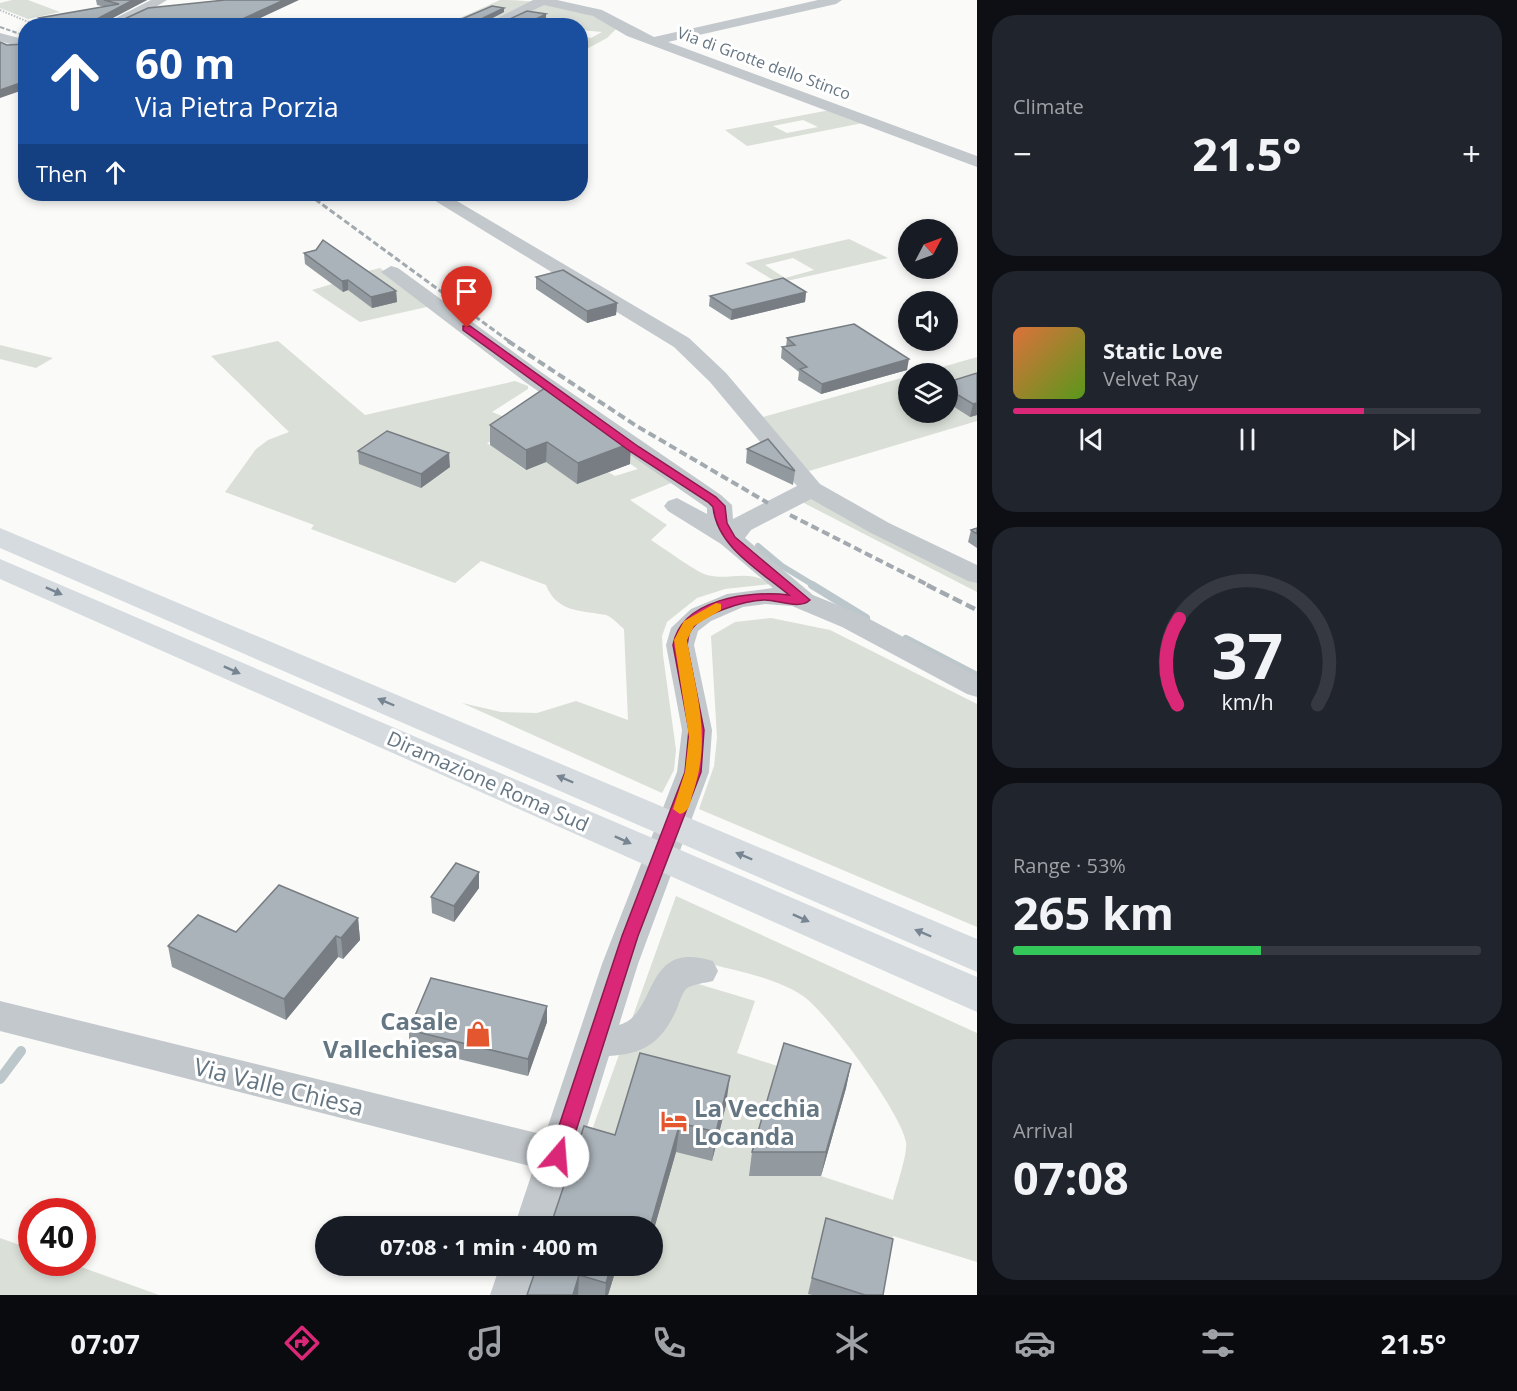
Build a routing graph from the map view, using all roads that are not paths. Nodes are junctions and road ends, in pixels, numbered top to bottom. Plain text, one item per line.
1 (540, 0) edge
2 (836, 0) edge
3 (167, 4) edge
4 (129, 18) edge
5 (504, 18) edge
6 (0, 37) edge
7 (653, 41) junction
8 (18, 42) edge
9 (18, 45) edge
10 (0, 49) edge
11 (977, 162) edge
12 (446, 201) edge
13 (391, 272) dead end
14 (807, 491) junction
15 (677, 506) dead end
16 (0, 537) edge
17 (730, 539) junction
18 (0, 568) edge
19 (977, 575) edge
20 (803, 600) junction
21 (977, 688) edge
22 (977, 956) edge
23 (700, 971) dead end
24 (977, 995) edge
25 (0, 1016) edge
26 (596, 1041) junction
27 (558, 1156) junction
28 (539, 1216) edge
29 (519, 1276) edge
30 (512, 1295) edge

1 - 5 street
1 - 7 street, Via di Grotte dello Stinco
2 - 7 street
3 - 4 street
6 - 8 street
7 - 11 street, Via di Grotte dello Stinco
9 - 10 street
12 - 14 street
13 - 17 street
14 - 17 street
14 - 19 street
15 - 17 street
22 -> 16 highway, Diramazione Roma Sud
17 - 20 street
18 -> 24 highway, Diramazione Roma Sud
20 - 21 street
20 - 26 street
23 - 26 street
25 - 27 street, Via Valle Chiesa
26 - 27 street
27 - 28 street
29 - 30 street

